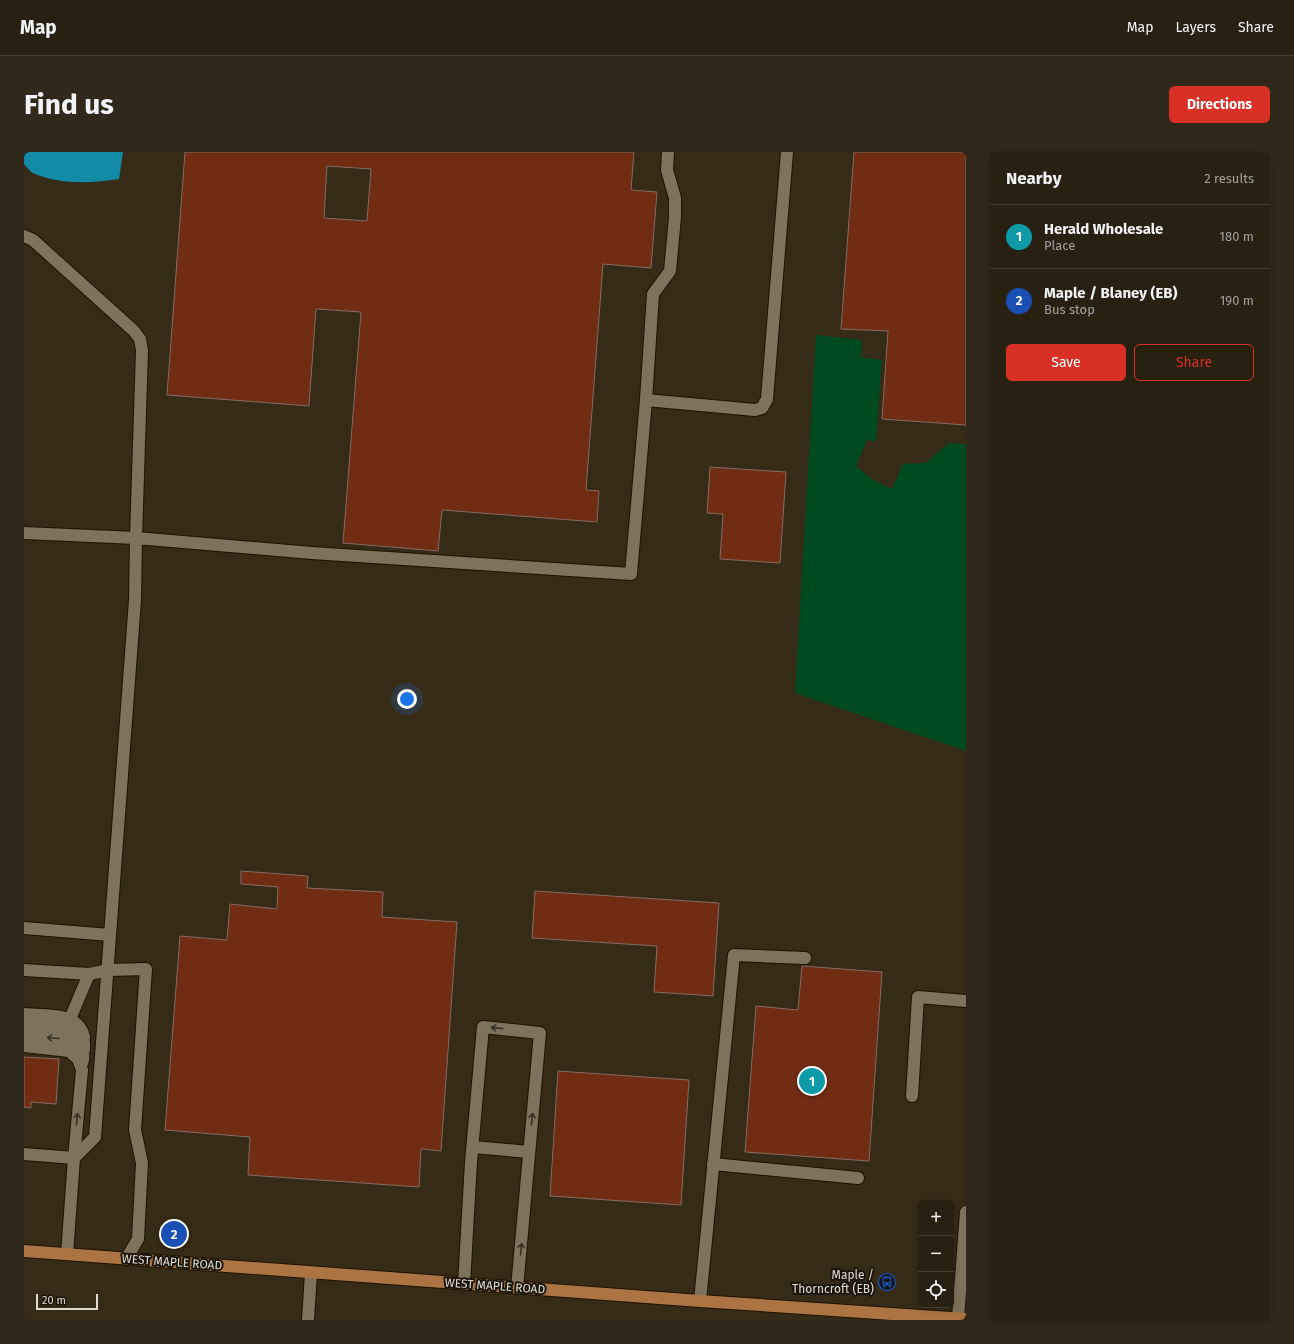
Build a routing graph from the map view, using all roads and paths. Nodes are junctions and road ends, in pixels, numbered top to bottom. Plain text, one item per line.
1 (668, 152) edge
2 (787, 152) edge
3 (24, 236) edge
4 (646, 400) junction
5 (24, 533) edge
6 (136, 538) junction
7 (24, 928) edge
8 (110, 934) junction
9 (805, 958) dead end
10 (24, 970) edge
11 (108, 970) junction
12 (89, 974) junction
13 (966, 1001) edge
14 (24, 1014) edge
15 (70, 1019) junction
16 (24, 1025) edge
17 (24, 1036) edge
18 (24, 1046) edge
19 (84, 1048) junction
20 (82, 1070) junction
21 (912, 1096) dead end
22 (473, 1147) junction
23 (529, 1152) junction
24 (24, 1154) edge
25 (74, 1158) junction
26 (713, 1164) junction
27 (858, 1178) dead end
28 (966, 1212) edge
29 (24, 1251) edge
30 (67, 1254) junction
31 (126, 1258) junction
32 (311, 1273) junction
33 (464, 1284) junction
34 (517, 1288) junction
35 (700, 1302) junction
36 (962, 1319) edge
37 (308, 1320) edge

1 - 4 street
2 - 4 street
3 - 6 street
4 - 6 street
5 - 6 street
6 - 8 street
7 - 8 street
8 - 11 street
9 - 26 street
10 - 12 street
11 - 12 street
11 - 25 street
11 - 31 street
12 - 15 street
13 - 21 street
14 - 15 street
15 - 19 street
16 - 19 street
19 -> 17 street
18 - 20 street
19 - 20 street
25 -> 20 street
22 - 23 street
23 -> 22 street
22 - 33 street
34 -> 23 street
24 - 25 street
25 - 30 street
26 - 27 street
26 - 35 street
28 - 36 street
29 - 30 main road, WEST MAPLE ROAD
30 - 31 main road, WEST MAPLE ROAD
31 - 32 main road, WEST MAPLE ROAD
32 - 33 main road, WEST MAPLE ROAD
32 - 37 street
33 - 34 main road, WEST MAPLE ROAD
34 - 35 main road, WEST MAPLE ROAD
35 - 36 main road, WEST MAPLE ROAD

